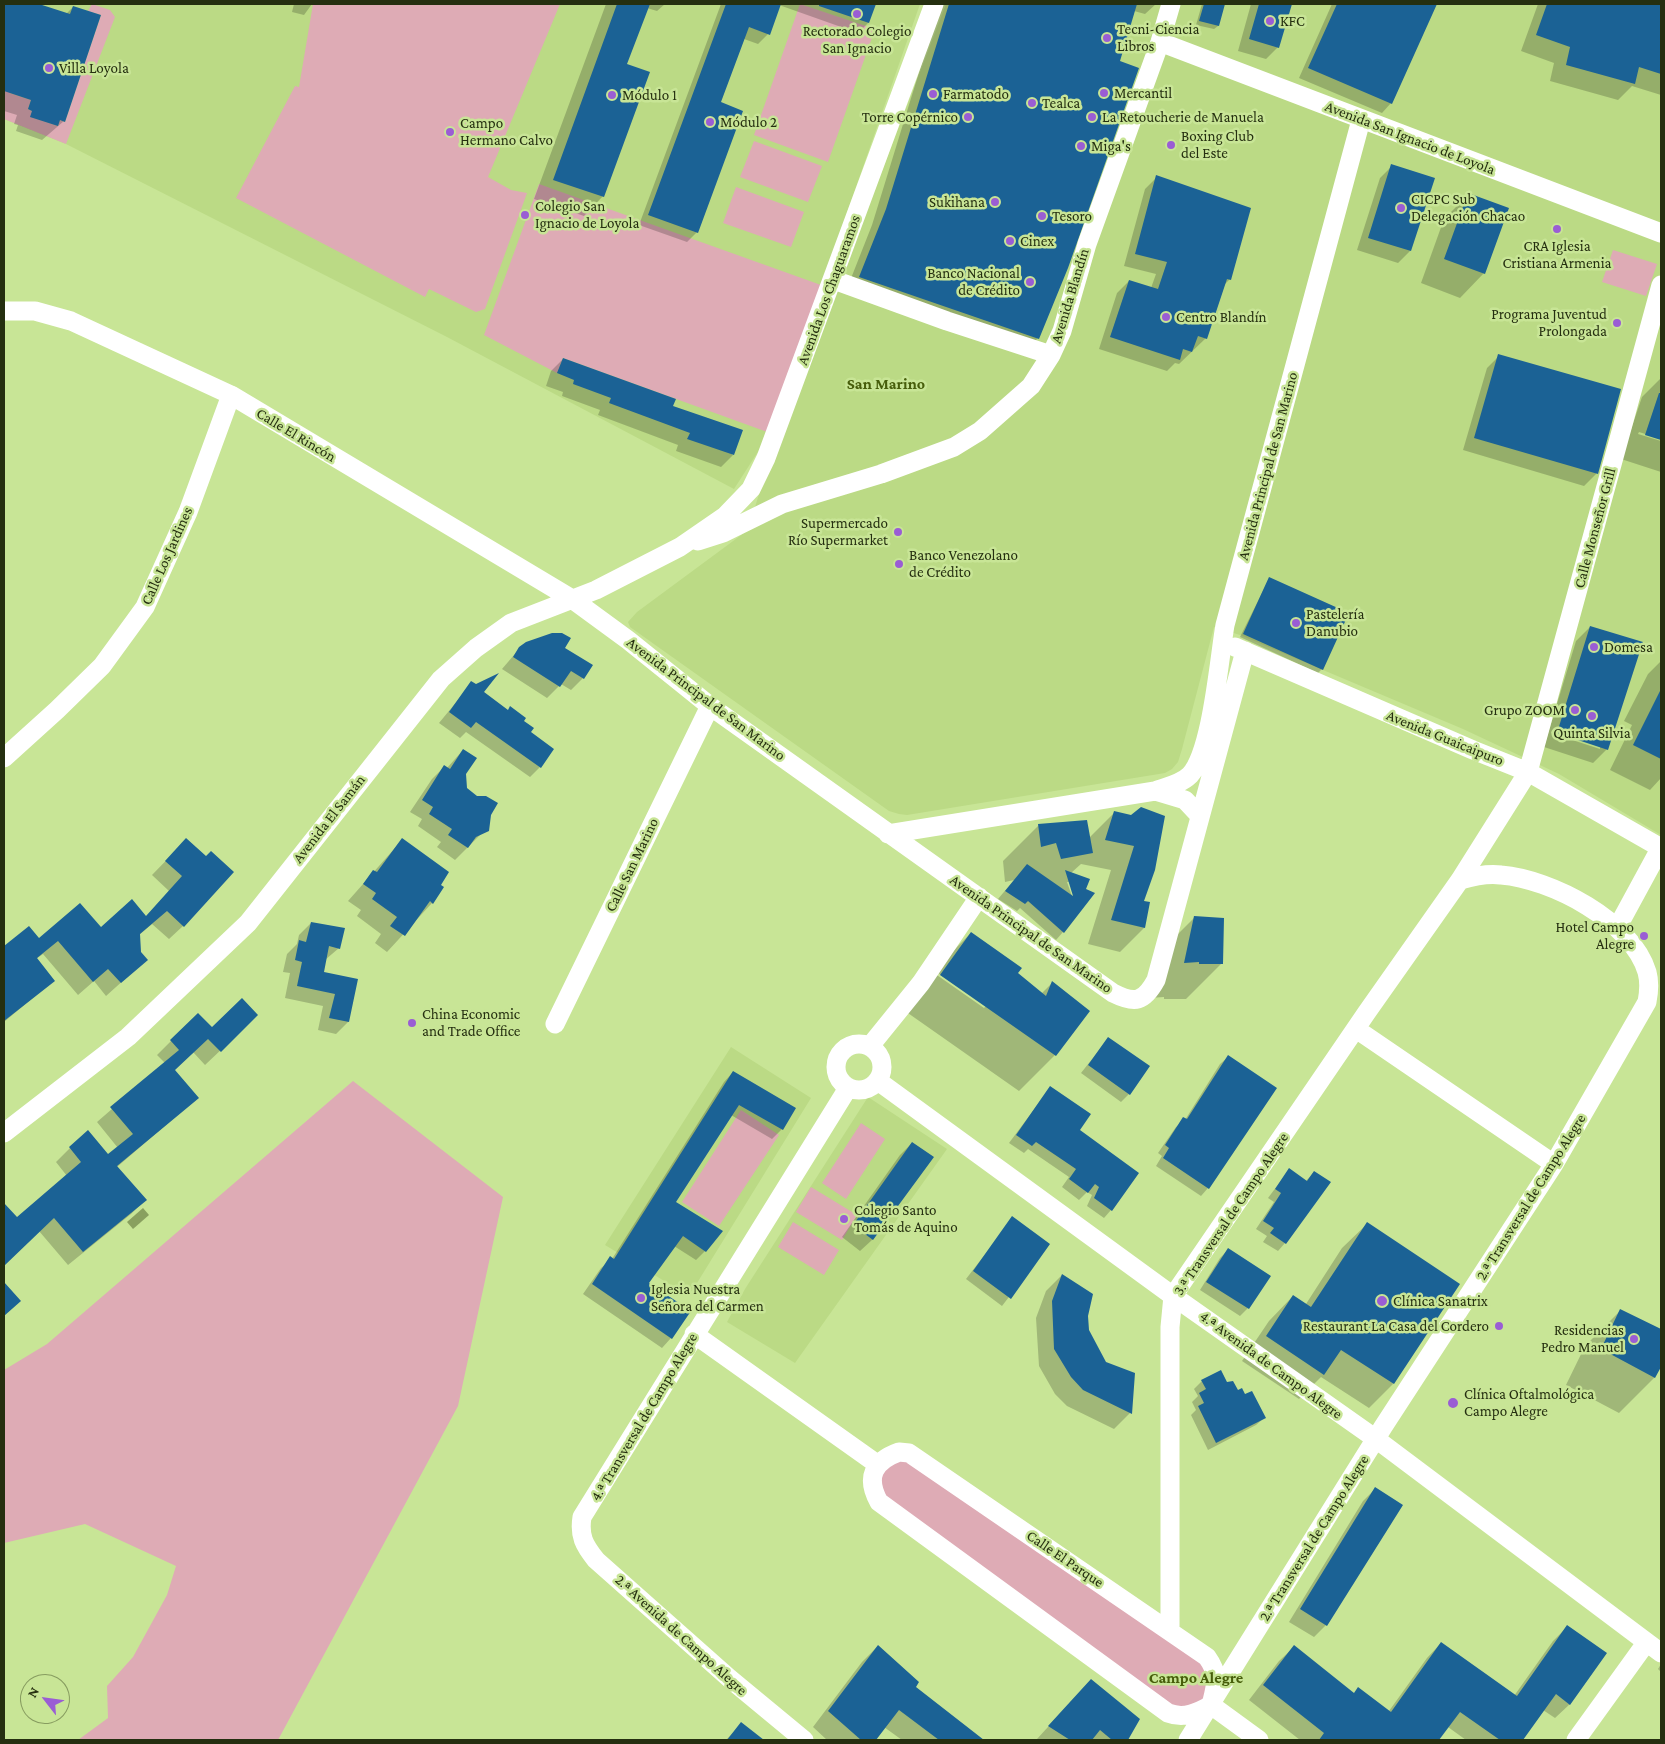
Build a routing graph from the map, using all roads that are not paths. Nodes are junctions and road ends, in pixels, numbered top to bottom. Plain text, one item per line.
1 (934, 4) edge
2 (1171, 4) edge
3 (1160, 42) junction
4 (1361, 120) junction
5 (1661, 232) edge
6 (834, 280) junction
7 (1661, 285) edge
8 (4, 311) edge
9 (1052, 355) junction
10 (231, 395) junction
11 (751, 489) junction
12 (782, 504) junction
13 (680, 546) junction
14 (572, 599) junction
15 (1222, 642) junction
16 (1245, 651) junction
17 (710, 706) junction
18 (4, 758) edge
19 (1528, 772) junction
20 (1155, 791) junction
21 (1200, 816) junction
22 (888, 834) junction
23 (1661, 847) edge
24 (1460, 880) junction
25 (979, 897) junction
26 (1617, 928) junction
27 (555, 1024) dead end
28 (1356, 1029) junction
29 (870, 1046) junction
30 (878, 1082) junction
31 (848, 1088) junction
32 (4, 1133) edge
33 (1554, 1164) junction
34 (1173, 1296) junction
35 (694, 1334) junction
36 (1376, 1439) junction
37 (877, 1464) junction
38 (582, 1517) joint
39 (1170, 1631) junction
40 (1654, 1648) edge
41 (1211, 1705) junction
42 (804, 1740) edge
43 (1188, 1740) edge
44 (1260, 1740) edge
45 (1576, 1740) edge

1 - 6 street, Avenida Los Chaguaramos
2 - 3 street, Avenida Blandín
3 - 4 street, Avenida San Ignacio de Loyola
3 - 9 street, Avenida Blandín
4 - 5 street, Avenida San Ignacio de Loyola
4 - 15 street, Avenida Principal de San Marino
6 - 9 street
6 - 11 street, Avenida Los Chaguaramos
7 - 19 street, Calle Monseñor Grill
8 - 10 street, Calle El Rincón
9 - 12 street, Avenida Blandín
10 - 14 street, Calle El Rincón
10 - 18 street, Calle Los Jardines
11 - 12 street
11 - 13 street, Avenida Los Chaguaramos
12 - 13 street, Avenida Blandín
13 - 14 street, Avenida El Samán
14 - 17 street, Avenida Principal de San Marino
14 - 32 street, Avenida El Samán
15 - 16 street, Avenida Guaicaipuro
15 - 20 street, Avenida Principal de San Marino
16 - 19 street, Avenida Guaicaipuro
16 - 21 street, Avenida Principal de San Marino
17 - 22 street, Avenida Principal de San Marino
17 - 27 street, Calle San Marino
19 - 23 street, Avenida Guaicaipuro
19 - 24 street, 3.ª Transversal de Campo Alegre
20 - 21 street, Avenida Principal de San Marino
20 - 22 street, Avenida Principal de San Marino
21 - 25 street, Avenida Principal de San Marino
22 - 25 street, Avenida Principal de San Marino
23 - 26 street
24 - 26 street
24 - 28 street, 3.ª Transversal de Campo Alegre
25 - 29 street
26 - 33 street, 2.ª Transversal de Campo Alegre
28 - 33 street
28 - 34 street, 3.ª Transversal de Campo Alegre
29 - 30 street
29 - 31 street
30 - 31 street
30 - 34 street, 4.ª Avenida de Campo Alegre
31 - 35 street, 4.ª Transversal de Campo Alegre
33 - 36 street, 2.ª Transversal de Campo Alegre
34 - 36 street, 4.ª Avenida de Campo Alegre
34 - 39 street, 3.ª Transversal de Campo Alegre
35 - 37 street
35 - 38 street, 4.ª Transversal de Campo Alegre
36 - 40 street, 4.ª Avenida de Campo Alegre
36 - 41 street, 2.ª Transversal de Campo Alegre
37 - 39 street, Calle El Parque
37 - 41 street
38 - 42 street, 2.ª Avenida de Campo Alegre
39 - 41 street, Calle El Parque
40 - 45 street
41 - 43 street, 2.ª Transversal de Campo Alegre
41 - 44 street

